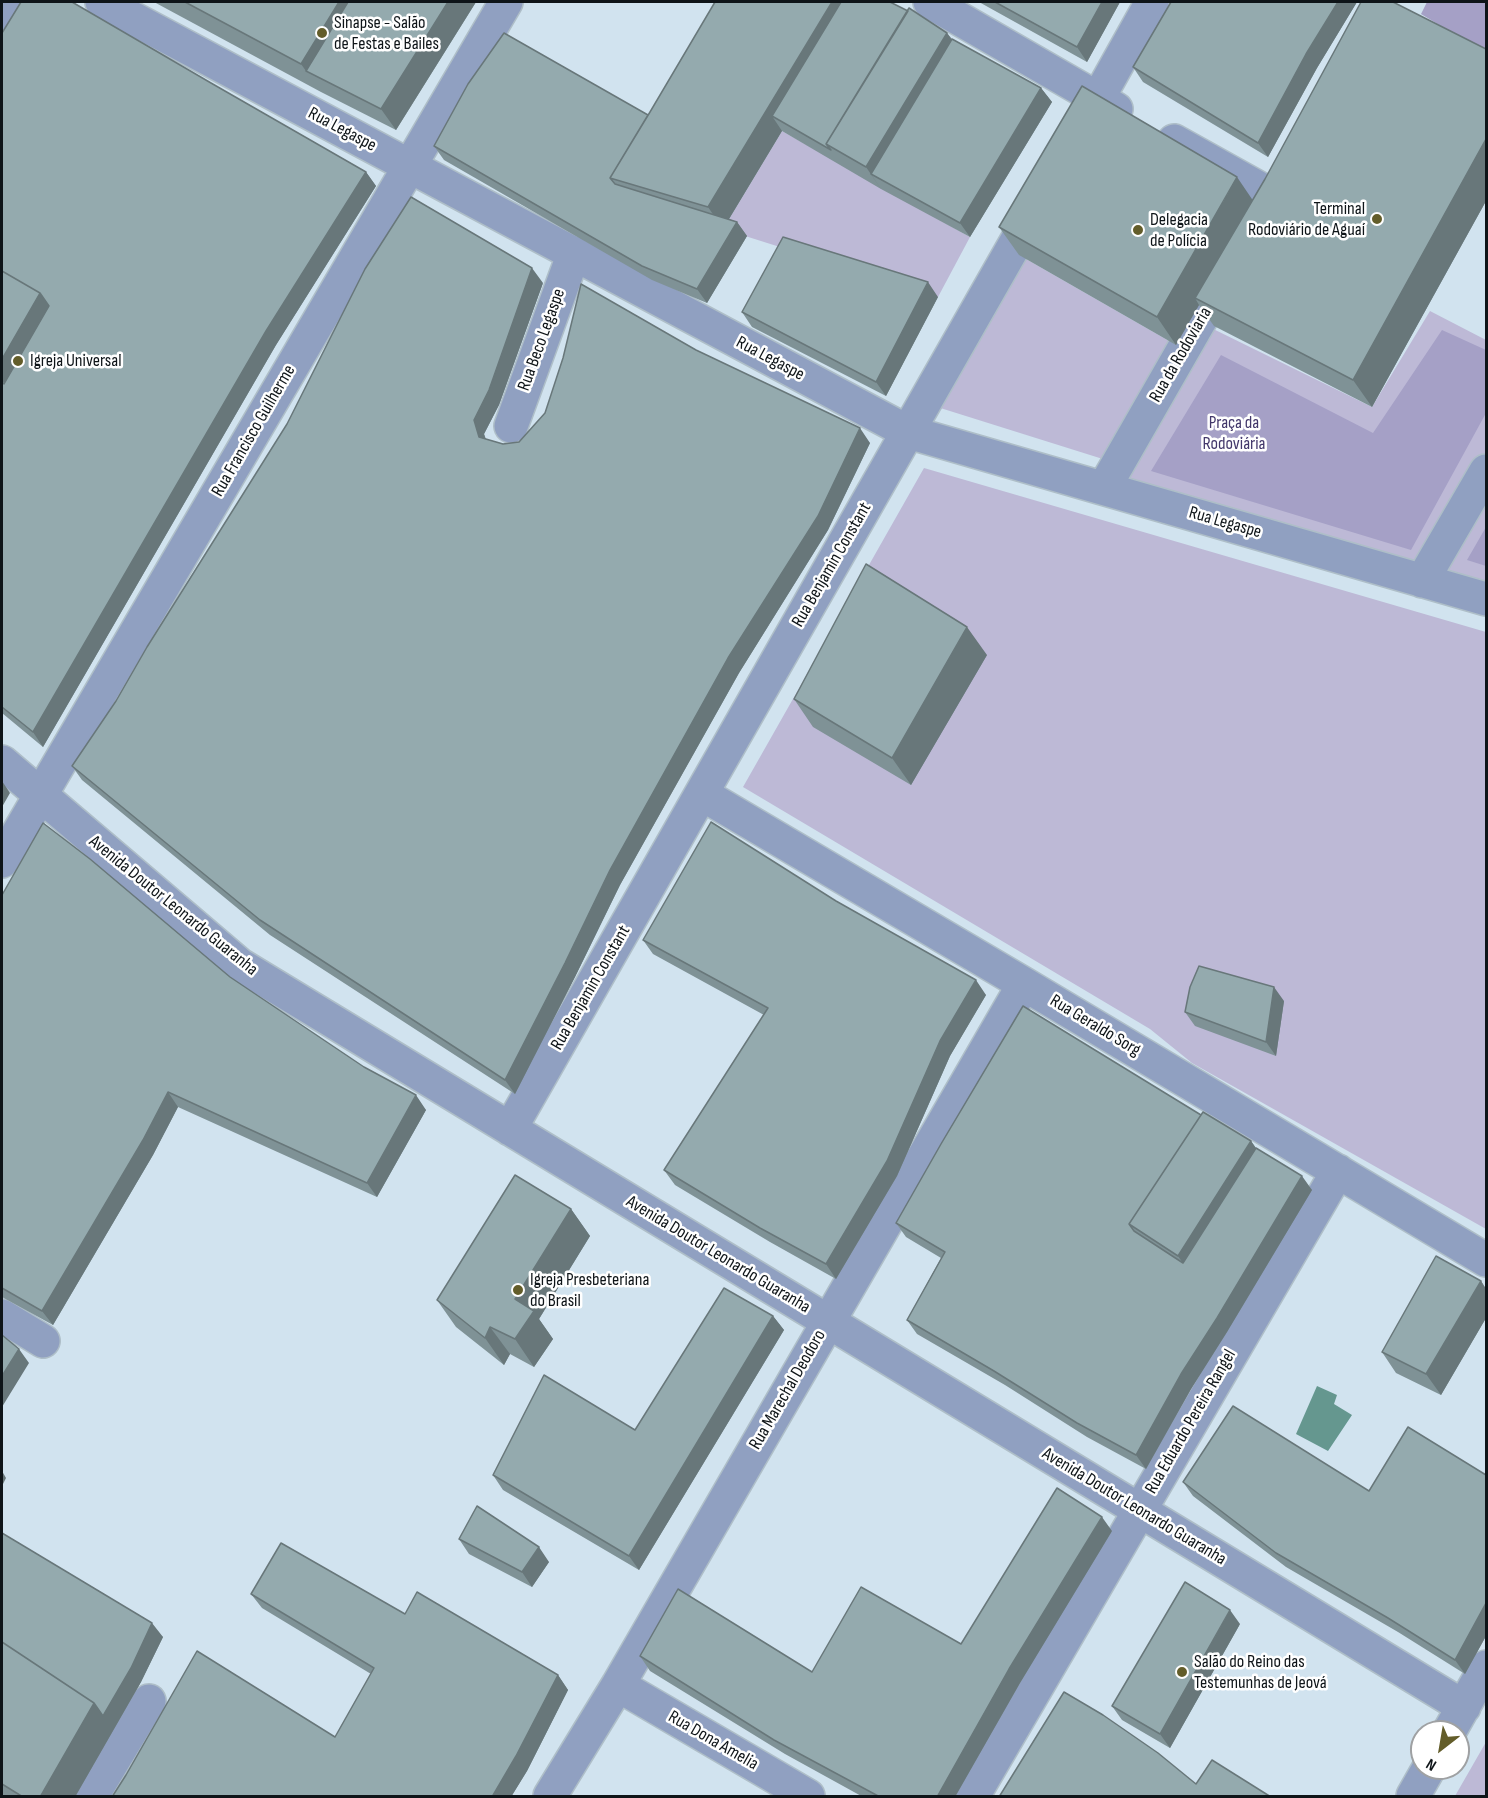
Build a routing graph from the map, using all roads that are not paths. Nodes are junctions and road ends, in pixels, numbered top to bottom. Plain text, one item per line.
1 (14, 2) edge
2 (102, 2) edge
3 (506, 2) edge
4 (930, 2) edge
5 (1152, 2) edge
6 (2, 23) edge
7 (1098, 99) junction
8 (410, 166) junction
9 (1254, 225) edge
10 (573, 253) junction
11 (1238, 254) edge
12 (511, 426) dead end
13 (908, 432) junction
14 (1486, 471) edge
15 (1104, 488) junction
16 (1422, 580) junction
17 (1486, 599) edge
18 (2, 762) edge
19 (702, 794) junction
20 (40, 795) junction
21 (2, 861) edge
22 (1024, 984) junction
23 (510, 1129) junction
24 (1338, 1171) junction
25 (1486, 1260) edge
26 (2, 1316) edge
27 (827, 1322) junction
28 (43, 1341) dead end
29 (1140, 1510) junction
30 (1486, 1667) edge
31 (618, 1685) junction
32 (149, 1701) dead end
33 (1457, 1720) edge
34 (1422, 1780) edge
35 (92, 1797) edge
36 (550, 1797) edge
37 (808, 1797) edge
38 (973, 1797) edge
39 (1413, 1797) edge

1 - 6 street
2 - 8 street, Rua Legaspe
3 - 8 street, Rua Francisco Guilherme
4 - 7 street
5 - 7 street, Rua Benjamin Constant
7 - 9 street
7 - 13 street, Rua Benjamin Constant
8 - 10 street, Rua Legaspe
8 - 20 street, Rua Francisco Guilherme
10 - 12 street, Rua Beco Legaspe
10 - 13 street, Rua Legaspe
11 - 15 street, Rua da Rodoviaria
13 - 15 street, Rua Legaspe
13 - 19 street, Rua Benjamin Constant
14 - 16 street
15 - 16 street, Rua Legaspe
16 - 17 street, Rua Legaspe
18 - 20 street, Avenida Doutor Leonardo Guaranha
19 - 22 street, Rua Geraldo Sorg
19 - 23 street, Rua Benjamin Constant
20 - 21 street, Rua Francisco Guilherme
20 - 23 street, Avenida Doutor Leonardo Guaranha
22 - 24 street, Rua Geraldo Sorg
22 - 27 street, Rua Marechal Deodoro
23 - 27 street, Avenida Doutor Leonardo Guaranha
24 - 25 street, Rua Geraldo Sorg
24 - 29 street, Rua Eduardo Pereira Rangel
26 - 28 street
27 - 29 street, Avenida Doutor Leonardo Guaranha
27 - 31 street, Rua Marechal Deodoro
29 - 33 street, Avenida Doutor Leonardo Guaranha
29 - 38 street, Rua Eduardo Pereira Rangel
30 - 33 street
31 - 36 street, Rua Marechal Deodoro
31 - 37 street, Rua Dona Amelia
32 - 35 street
34 - 39 street

